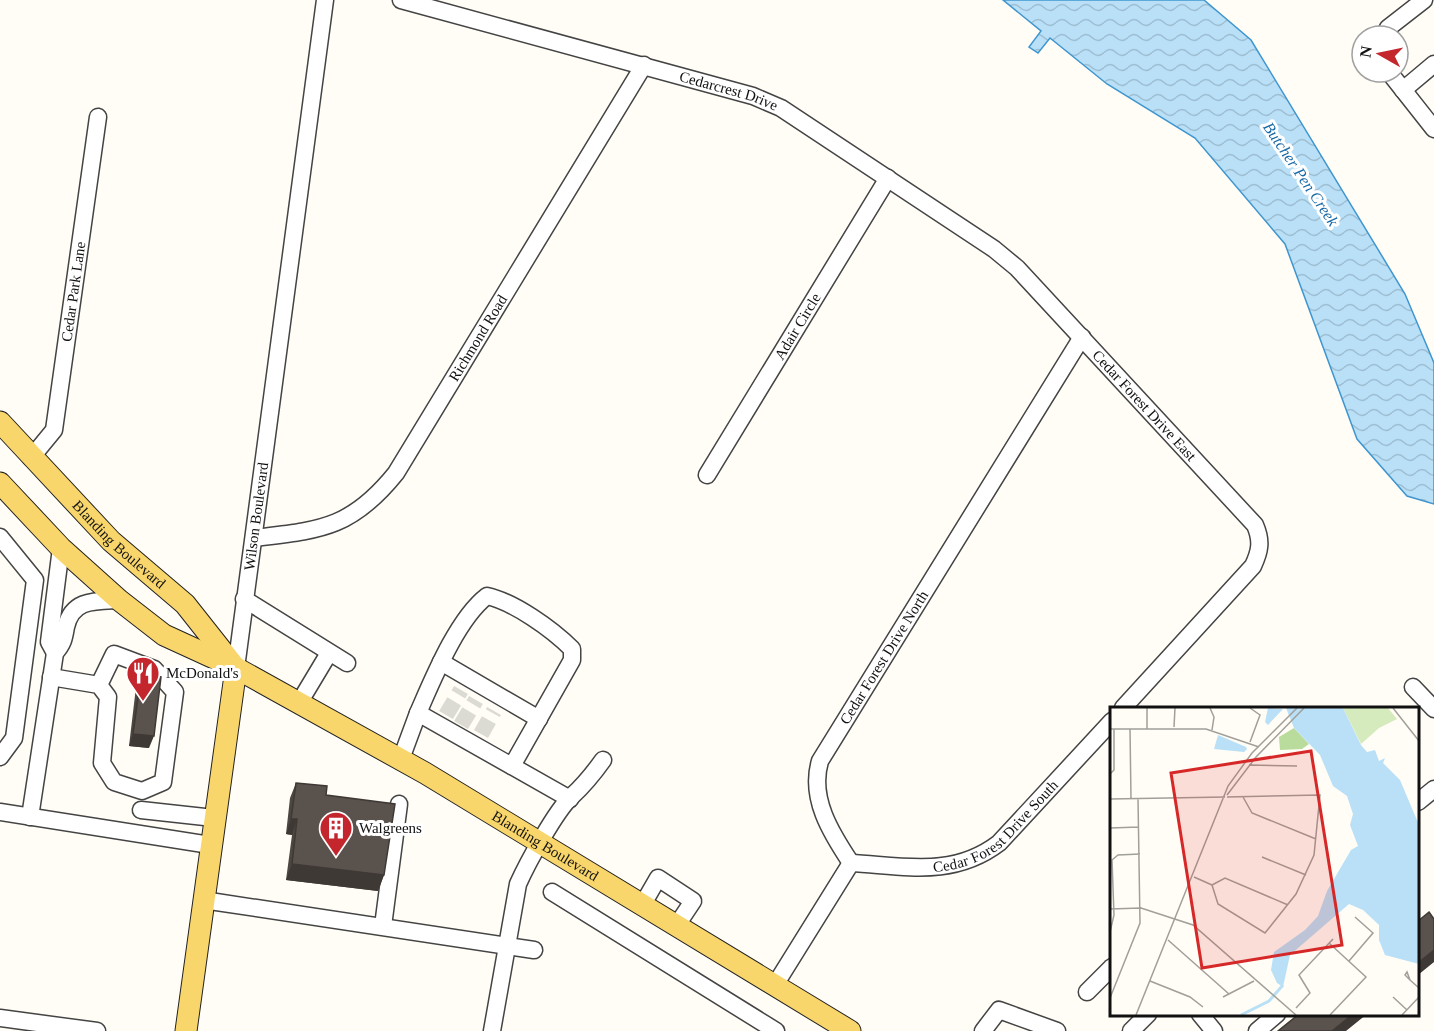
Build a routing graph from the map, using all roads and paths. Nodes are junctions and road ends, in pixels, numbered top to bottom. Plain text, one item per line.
1 (325, 0) edge
2 (401, 0) edge
3 (1424, 0) edge
4 (1393, 24) edge
5 (1434, 64) edge
6 (644, 66) junction
7 (1399, 84) edge
8 (1404, 90) junction
9 (98, 117) dead end
10 (1434, 129) edge
11 (888, 178) junction
12 (1017, 268) joint
13 (1082, 337) junction
14 (0, 423) edge
15 (31, 458) junction
16 (707, 475) dead end
17 (0, 483) edge
18 (0, 537) edge
19 (254, 538) junction
20 (61, 548) junction
21 (244, 599) junction
22 (119, 600) junction
23 (55, 653) junction
24 (329, 653) junction
25 (441, 662) junction
26 (347, 663) dead end
27 (236, 668) junction
28 (51, 677) junction
29 (99, 685) junction
30 (1413, 687) dead end
31 (300, 703) junction
32 (1124, 707) edge
33 (1434, 709) edge
34 (418, 713) junction
35 (539, 719) junction
36 (1110, 723) edge
37 (0, 757) edge
38 (401, 759) junction
39 (603, 760) dead end
40 (512, 766) junction
41 (1434, 789) edge
42 (142, 791) junction
43 (570, 799) junction
44 (1419, 801) edge
45 (399, 804) dead end
46 (141, 810) junction
47 (0, 812) edge
48 (30, 817) junction
49 (214, 818) junction
50 (139, 832) junction
51 (541, 842) junction
52 (210, 845) junction
53 (851, 863) junction
54 (552, 892) dead end
55 (203, 900) junction
56 (643, 904) junction
57 (676, 925) junction
58 (383, 926) junction
59 (505, 945) junction
60 (534, 950) dead end
61 (1110, 969) edge
62 (775, 985) junction
63 (1087, 992) dead end
64 (1146, 1016) edge
65 (1202, 1016) edge
66 (1275, 1016) edge
67 (0, 1018) edge
68 (97, 1031) edge
69 (186, 1031) edge
70 (492, 1031) edge
71 (776, 1031) edge
72 (850, 1031) edge
73 (983, 1031) edge
74 (1057, 1031) edge
75 (1131, 1031) edge
76 (1214, 1031) edge
77 (1257, 1031) edge

1 - 19 street, Wilson Boulevard
2 - 6 street, Cedarcrest Drive
3 - 4 street
5 - 8 street
6 - 11 street, Cedarcrest Drive
6 - 19 street, Richmond Road
7 - 8 street
8 - 10 street
9 - 15 street, Cedar Park Lane
11 - 12 street, Cedarcrest Drive
11 - 16 street, Adair Circle
12 - 13 street, Cedar Forest Drive East
13 - 32 street, Cedar Forest Drive East
13 - 53 street, Cedar Forest Drive North
14 - 15 main road, Blanding Boulevard
15 - 27 main road, Blanding Boulevard
17 - 20 main road, Blanding Boulevard
18 - 37 street
19 - 21 street, Wilson Boulevard
20 - 22 main road, Blanding Boulevard
20 - 23 street
21 - 24 street
21 - 27 street, Wilson Boulevard
22 - 23 street
22 - 27 main road, Blanding Boulevard
23 - 28 street
24 - 26 street
24 - 31 street
25 - 34 street
25 - 35 street
25 - 35 street
27 - 31 main road, Blanding Boulevard
27 - 49 main road, Wilson Boulevard
28 - 29 street
28 - 48 street
29 - 42 street
29 - 42 street
30 - 33 street
31 - 38 main road, Blanding Boulevard
34 - 38 street
34 - 40 street
35 - 40 street
36 - 53 street, Cedar Forest Drive South
38 - 51 main road, Blanding Boulevard
39 - 43 street
40 - 43 street
41 - 44 street
42 - 46 street
43 - 51 street
45 - 58 street
46 - 49 street
46 - 50 street
47 - 48 street
48 - 50 street
49 - 52 main road, Wilson Boulevard
50 - 52 street
51 - 56 main road, Blanding Boulevard
51 - 59 street
52 - 55 main road, Wilson Boulevard
53 - 62 street
54 - 71 street
55 - 58 street
55 - 69 main road, Wilson Boulevard
56 - 57 main road, Blanding Boulevard
56 - 57 street
57 - 62 main road, Blanding Boulevard
58 - 59 street
59 - 60 street
59 - 70 street
61 - 63 street
62 - 72 main road, Blanding Boulevard
64 - 75 street
65 - 76 street
66 - 77 street
67 - 68 street
73 - 74 street

